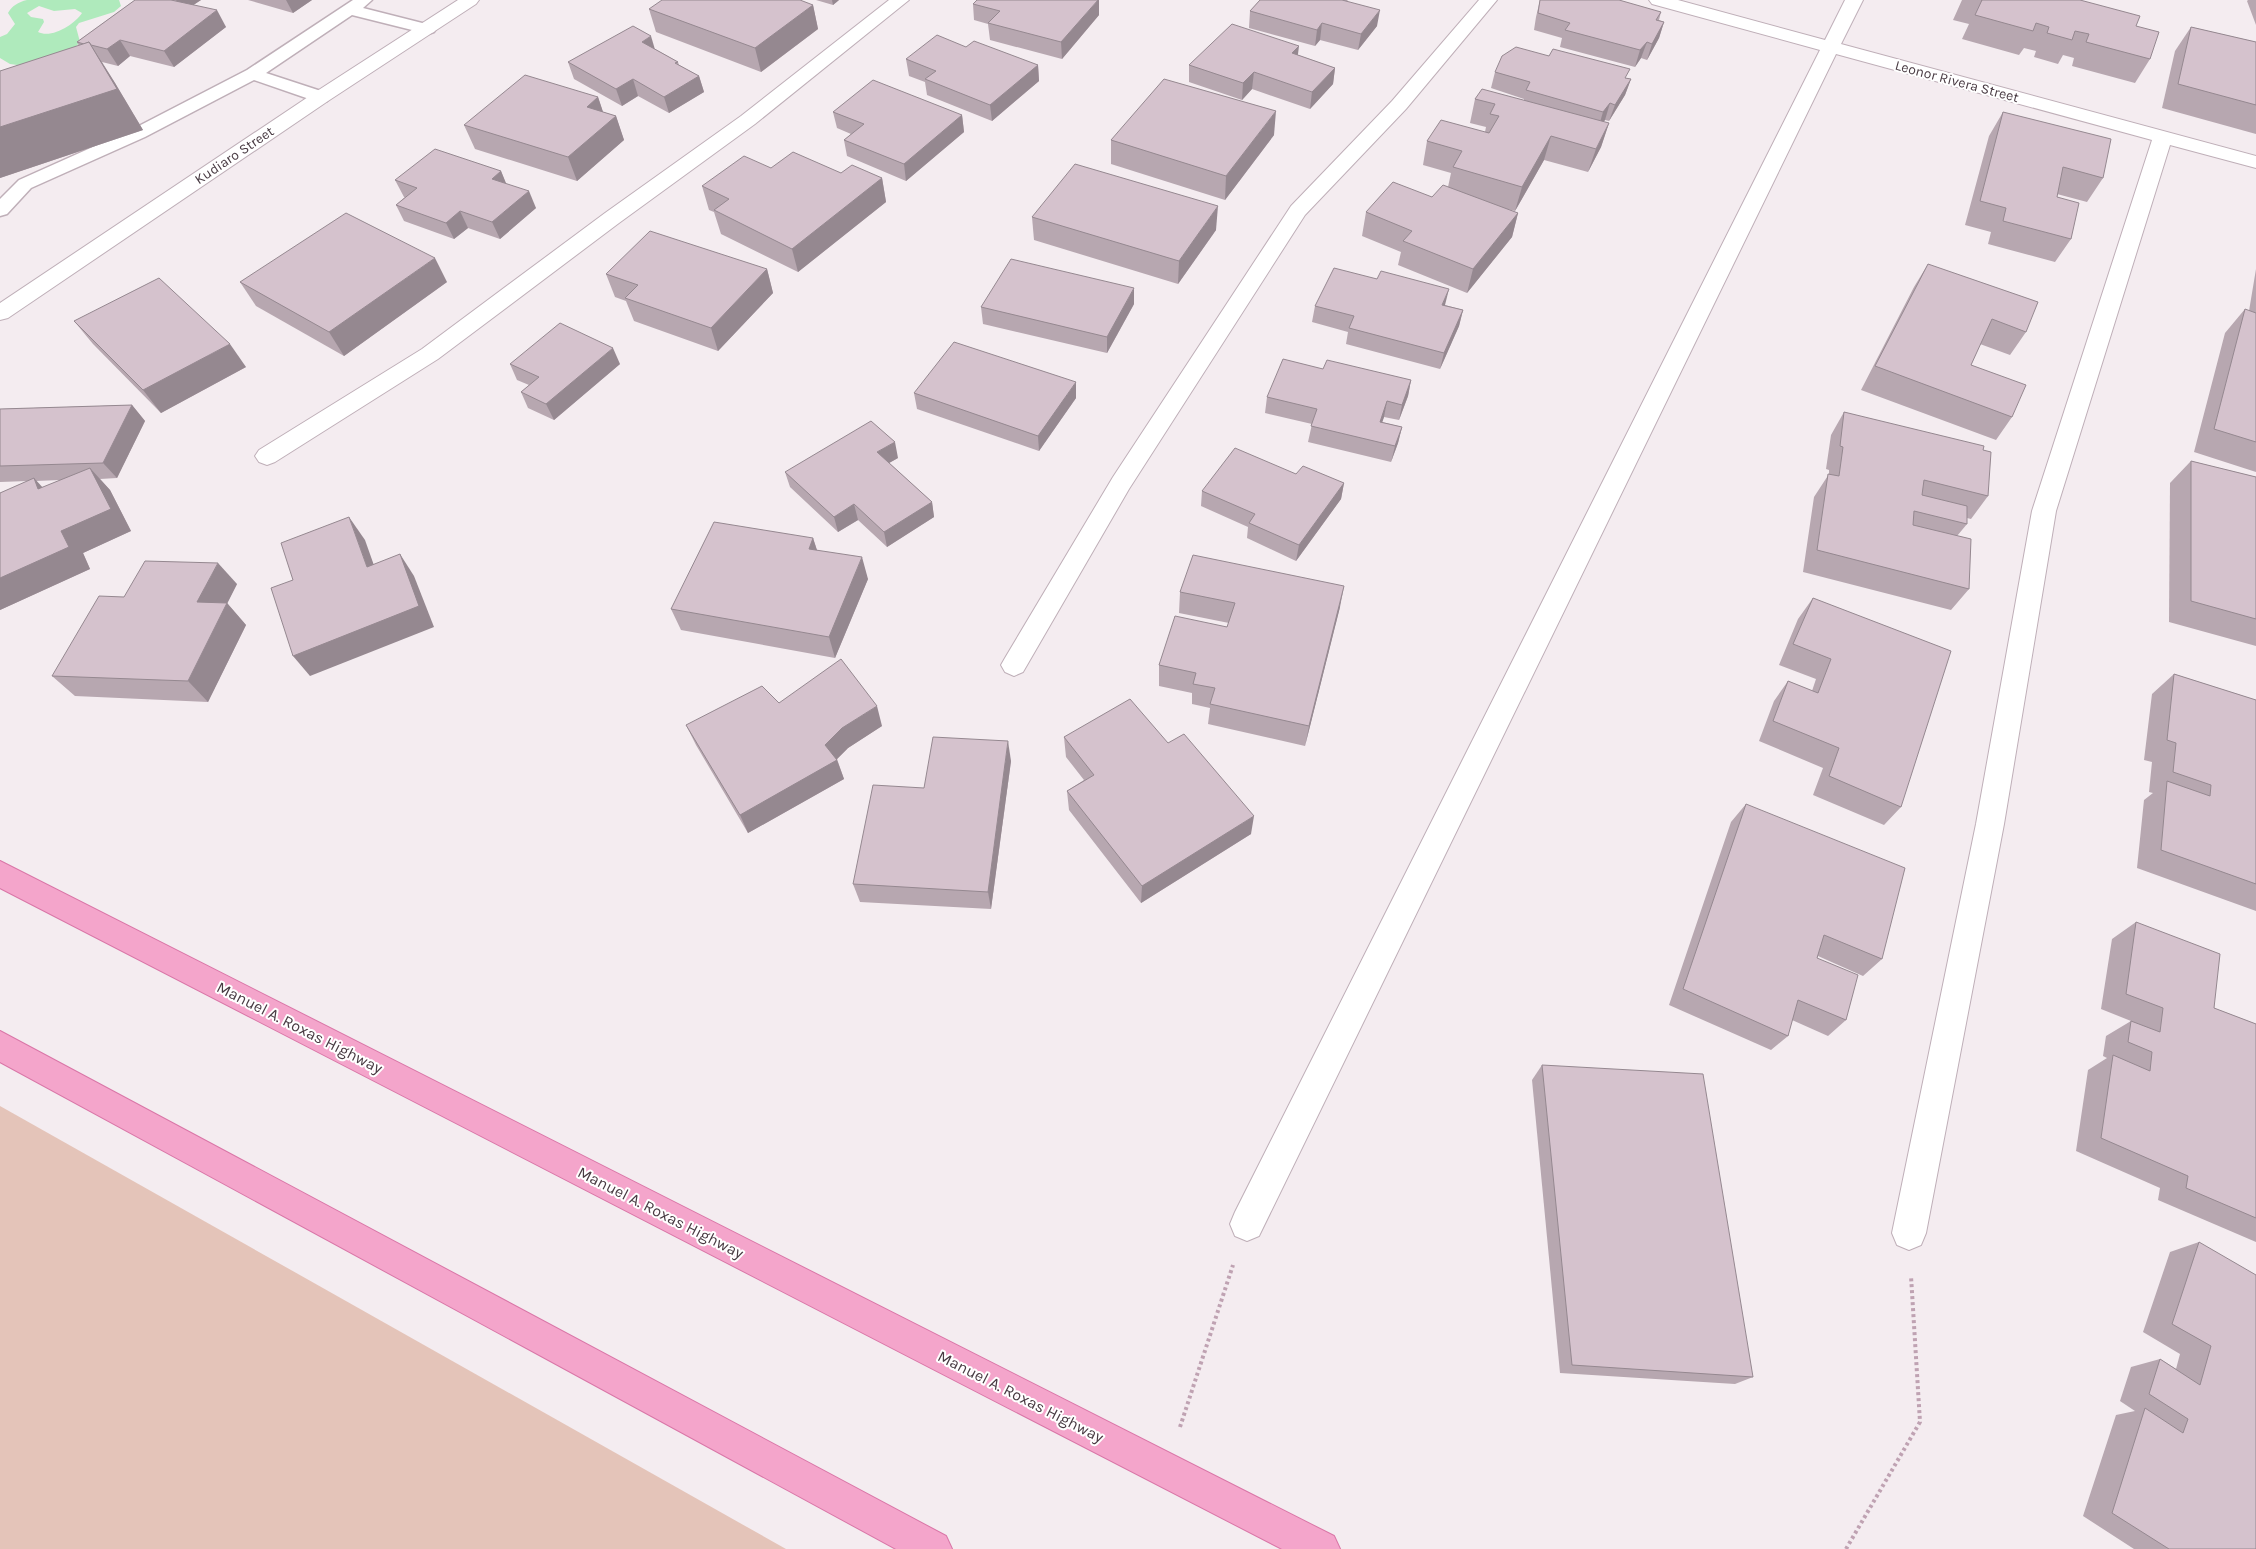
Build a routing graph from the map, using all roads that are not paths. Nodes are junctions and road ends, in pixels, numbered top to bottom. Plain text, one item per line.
1 (364, 0) edge
2 (470, 0) edge
3 (900, 0) edge
4 (1488, 0) edge
5 (1658, 0) edge
6 (1854, 0) edge
7 (350, 10) junction
8 (428, 29) junction
9 (1831, 48) junction
10 (253, 74) junction
11 (322, 96) junction
12 (2164, 136) junction
13 (2256, 162) edge
14 (0, 210) edge
15 (0, 313) edge
16 (267, 456) dead end
17 (1014, 665) dead end
18 (0, 874) edge
19 (0, 1046) edge
20 (1247, 1224) road end
21 (1909, 1233) road end
22 (933, 1549) edge
23 (1322, 1549) edge

1 - 7 lane
2 - 8 street, Kudiaro Street
3 - 16 street
4 - 17 street
5 - 9 street, Leonor Rivera Street
6 - 9 street
7 - 8 lane
7 - 10 lane
8 - 11 street, Kudiaro Street
9 - 12 street, Leonor Rivera Street
9 - 20 street
10 - 11 lane
10 - 14 lane
11 - 15 street, Kudiaro Street
12 - 13 street, Leonor Rivera Street
12 - 21 street
18 - 23 main road, Manuel A. Roxas Highway
19 - 22 main road

